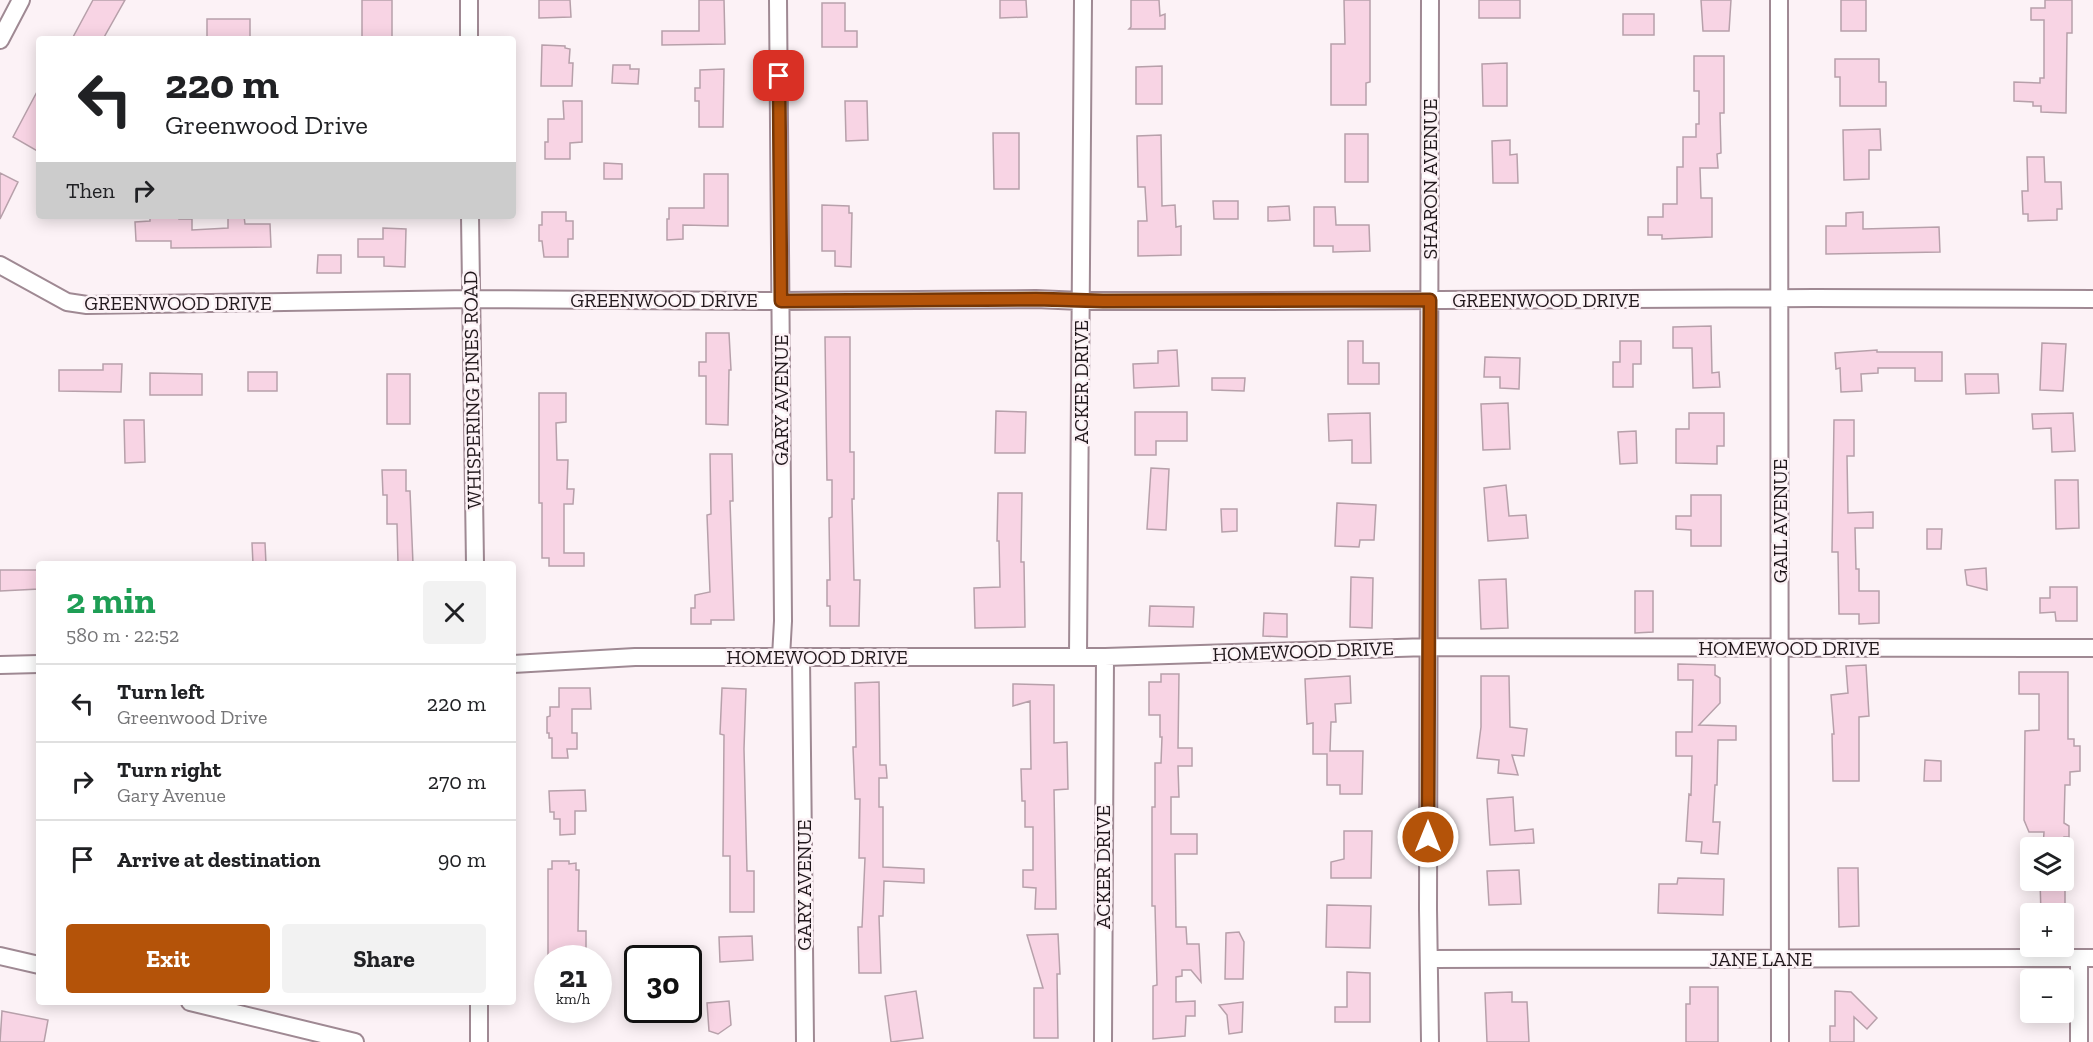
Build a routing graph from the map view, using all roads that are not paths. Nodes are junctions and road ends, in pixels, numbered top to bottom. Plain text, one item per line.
1 (21, 0) edge
2 (469, 0) edge
3 (778, 0) edge
4 (1083, 0) edge
5 (1430, 0) edge
6 (1779, 0) edge
7 (469, 36) edge
8 (0, 40) edge
9 (470, 219) edge
10 (0, 265) edge
11 (470, 299) junction
12 (1779, 299) junction
13 (2093, 299) edge
14 (1430, 300) junction
15 (781, 301) junction
16 (1081, 301) junction
17 (475, 561) edge
18 (1429, 647) junction
19 (1780, 647) junction
20 (2093, 648) edge
21 (1078, 656) junction
22 (781, 657) junction
23 (801, 657) junction
24 (1105, 657) junction
25 (36, 664) edge
26 (516, 664) edge
27 (0, 665) edge
28 (0, 956) edge
29 (1780, 958) junction
30 (2086, 958) edge
31 (1429, 959) junction
32 (36, 964) edge
33 (202, 1005) edge
34 (479, 1005) edge
35 (355, 1042) edge
36 (479, 1042) edge
37 (805, 1042) edge
38 (1103, 1042) edge
39 (1430, 1042) edge
40 (1780, 1042) edge
41 (2079, 1042) edge

1 - 8 street
2 - 7 street
3 - 15 street, GARY AVENUE
4 - 16 street, ACKER DRIVE
5 - 14 street, SHARON AVENUE
6 - 12 street, GAIL AVENUE
9 - 11 street, WHISPERING PINES ROAD
10 - 11 street, GREENWOOD DRIVE
11 - 15 street, GREENWOOD DRIVE
11 - 17 street, WHISPERING PINES ROAD
12 - 13 street, GREENWOOD DRIVE
12 - 14 street, GREENWOOD DRIVE
12 - 19 street, GAIL AVENUE
14 - 16 street, GREENWOOD DRIVE
14 - 18 street, SHARON AVENUE
15 - 16 street, GREENWOOD DRIVE
15 - 22 street, GARY AVENUE
16 - 21 street, ACKER DRIVE
18 - 19 street, HOMEWOOD DRIVE
18 - 24 street, HOMEWOOD DRIVE
18 - 31 street, SHARON AVENUE
19 - 20 street, HOMEWOOD DRIVE
19 - 29 street, GAIL AVENUE
21 - 23 street, HOMEWOOD DRIVE
21 - 24 street, HOMEWOOD DRIVE
22 - 23 street, HOMEWOOD DRIVE
22 - 26 street, HOMEWOOD DRIVE
23 - 37 street, GARY AVENUE
24 - 38 street, ACKER DRIVE
25 - 27 street
28 - 32 street
29 - 30 street, JANE LANE
29 - 31 street, JANE LANE
29 - 40 street, GAIL AVENUE
30 - 41 street
31 - 39 street, SHARON AVENUE
33 - 35 street
34 - 36 street

